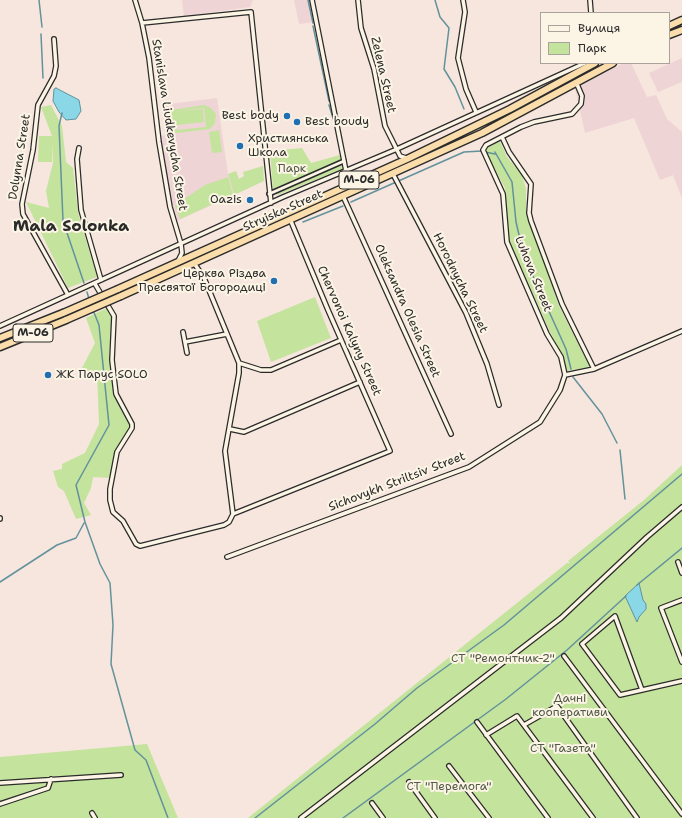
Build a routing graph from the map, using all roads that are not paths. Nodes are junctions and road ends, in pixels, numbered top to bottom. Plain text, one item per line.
1 (135, 0) edge
2 (312, 0) edge
3 (358, 0) edge
4 (463, 0) edge
5 (590, 0) edge
6 (591, 12) edge
7 (682, 20) edge
8 (142, 23) junction
9 (670, 26) edge
10 (682, 30) edge
11 (670, 35) edge
12 (54, 39) dead end
13 (583, 64) edge
14 (593, 64) edge
15 (611, 64) edge
16 (576, 82) junction
17 (476, 112) junction
18 (502, 137) junction
19 (79, 148) dead end
20 (397, 151) junction
21 (407, 159) junction
22 (344, 161) junction
23 (394, 165) junction
24 (346, 171) junction
25 (393, 174) junction
26 (270, 194) junction
27 (343, 196) junction
28 (270, 203) junction
29 (290, 219) junction
30 (181, 244) junction
31 (182, 253) junction
32 (192, 255) junction
33 (177, 262) junction
34 (194, 263) junction
35 (102, 280) junction
36 (95, 284) junction
37 (68, 295) junction
38 (0, 326) edge
39 (682, 331) edge
40 (184, 332) dead end
41 (226, 334) junction
42 (0, 338) edge
43 (341, 340) junction
44 (185, 342) junction
45 (0, 347) edge
46 (187, 354) dead end
47 (238, 363) junction
48 (594, 369) junction
49 (565, 375) junction
50 (360, 382) junction
51 (499, 405) dead end
52 (230, 429) junction
53 (450, 434) dead end
54 (682, 508) edge
55 (233, 514) junction
56 (227, 557) dead end
57 (678, 562) dead end
58 (682, 573) edge
59 (682, 600) edge
60 (564, 656) dead end
61 (682, 662) edge
62 (682, 681) edge
63 (642, 690) junction
64 (477, 722) dead end
65 (524, 725) junction
66 (486, 735) junction
67 (449, 766) dead end
68 (121, 775) dead end
69 (51, 779) junction
70 (409, 782) dead end
71 (0, 783) edge
72 (372, 803) dead end
73 (0, 804) edge
74 (92, 813) dead end
75 (682, 814) edge
76 (95, 818) edge
77 (301, 818) edge
78 (383, 818) edge
79 (436, 818) edge
80 (489, 818) edge
81 (548, 818) edge
82 (593, 818) edge
83 (637, 818) edge

1 - 8 street, Stanislava Liudkevycha Street
2 - 22 street
3 - 20 street, Zelena Street
4 - 17 street
5 - 6 street
7 - 9 highway
8 - 26 street
8 - 30 street, Stanislava Liudkevycha Street
10 - 11 highway
12 - 37 street, Dolynna Street
13 - 17 street
14 - 21 highway, Stryiska Street / М-06
15 - 16 highway, Stryiska Street / М-06
16 - 18 street, Luhova Street
16 - 25 highway, Stryiska Street / М-06
17 - 20 street
18 - 48 street, Luhova Street
18 - 49 street, Luhova Street
19 - 35 street
20 - 21 street, Zelena Street
20 - 23 street
20 - 24 street
21 - 23 highway, Stryiska Street / М-06
22 - 24 street
22 - 26 street
23 - 32 highway, Stryiska Street / М-06
24 - 28 street
25 - 27 highway, Stryiska Street / М-06
25 - 51 street, Horodnycha Street
26 - 28 street
27 - 29 highway, Stryiska Street / М-06
27 - 53 street, Oleksandra Olesia Street
28 - 30 street
29 - 34 highway, Stryiska Street / М-06
29 - 43 street, Chervonoi Kalyny Street
30 - 31 street, Stanislava Liudkevycha Street
30 - 35 street
31 - 32 street
31 - 33 street
32 - 33 highway, Stryiska Street / М-06
33 - 42 highway, Stryiska Street / М-06, bridge
34 - 41 street
34 - 45 highway, Stryiska Street / М-06, bridge
35 - 36 street
36 - 37 street
36 - 55 street
37 - 38 street
39 - 48 street
40 - 44 street
41 - 44 street
41 - 47 street
43 - 47 street
43 - 50 street, Chervonoi Kalyny Street
44 - 46 street
47 - 52 street
48 - 49 street
49 - 56 street, Sichovykh Striltsiv Street
50 - 52 street
50 - 55 street, Chervonoi Kalyny Street
52 - 55 street
54 - 77 street
57 - 58 street
59 - 61 street
60 - 75 street
62 - 63 street
63 - 63 street
64 - 66 street
65 - 66 street
65 - 82 street
65 - 83 street
66 - 81 street
67 - 80 street
68 - 69 street
69 - 71 street
69 - 73 street
70 - 79 street
72 - 78 street
74 - 76 street

